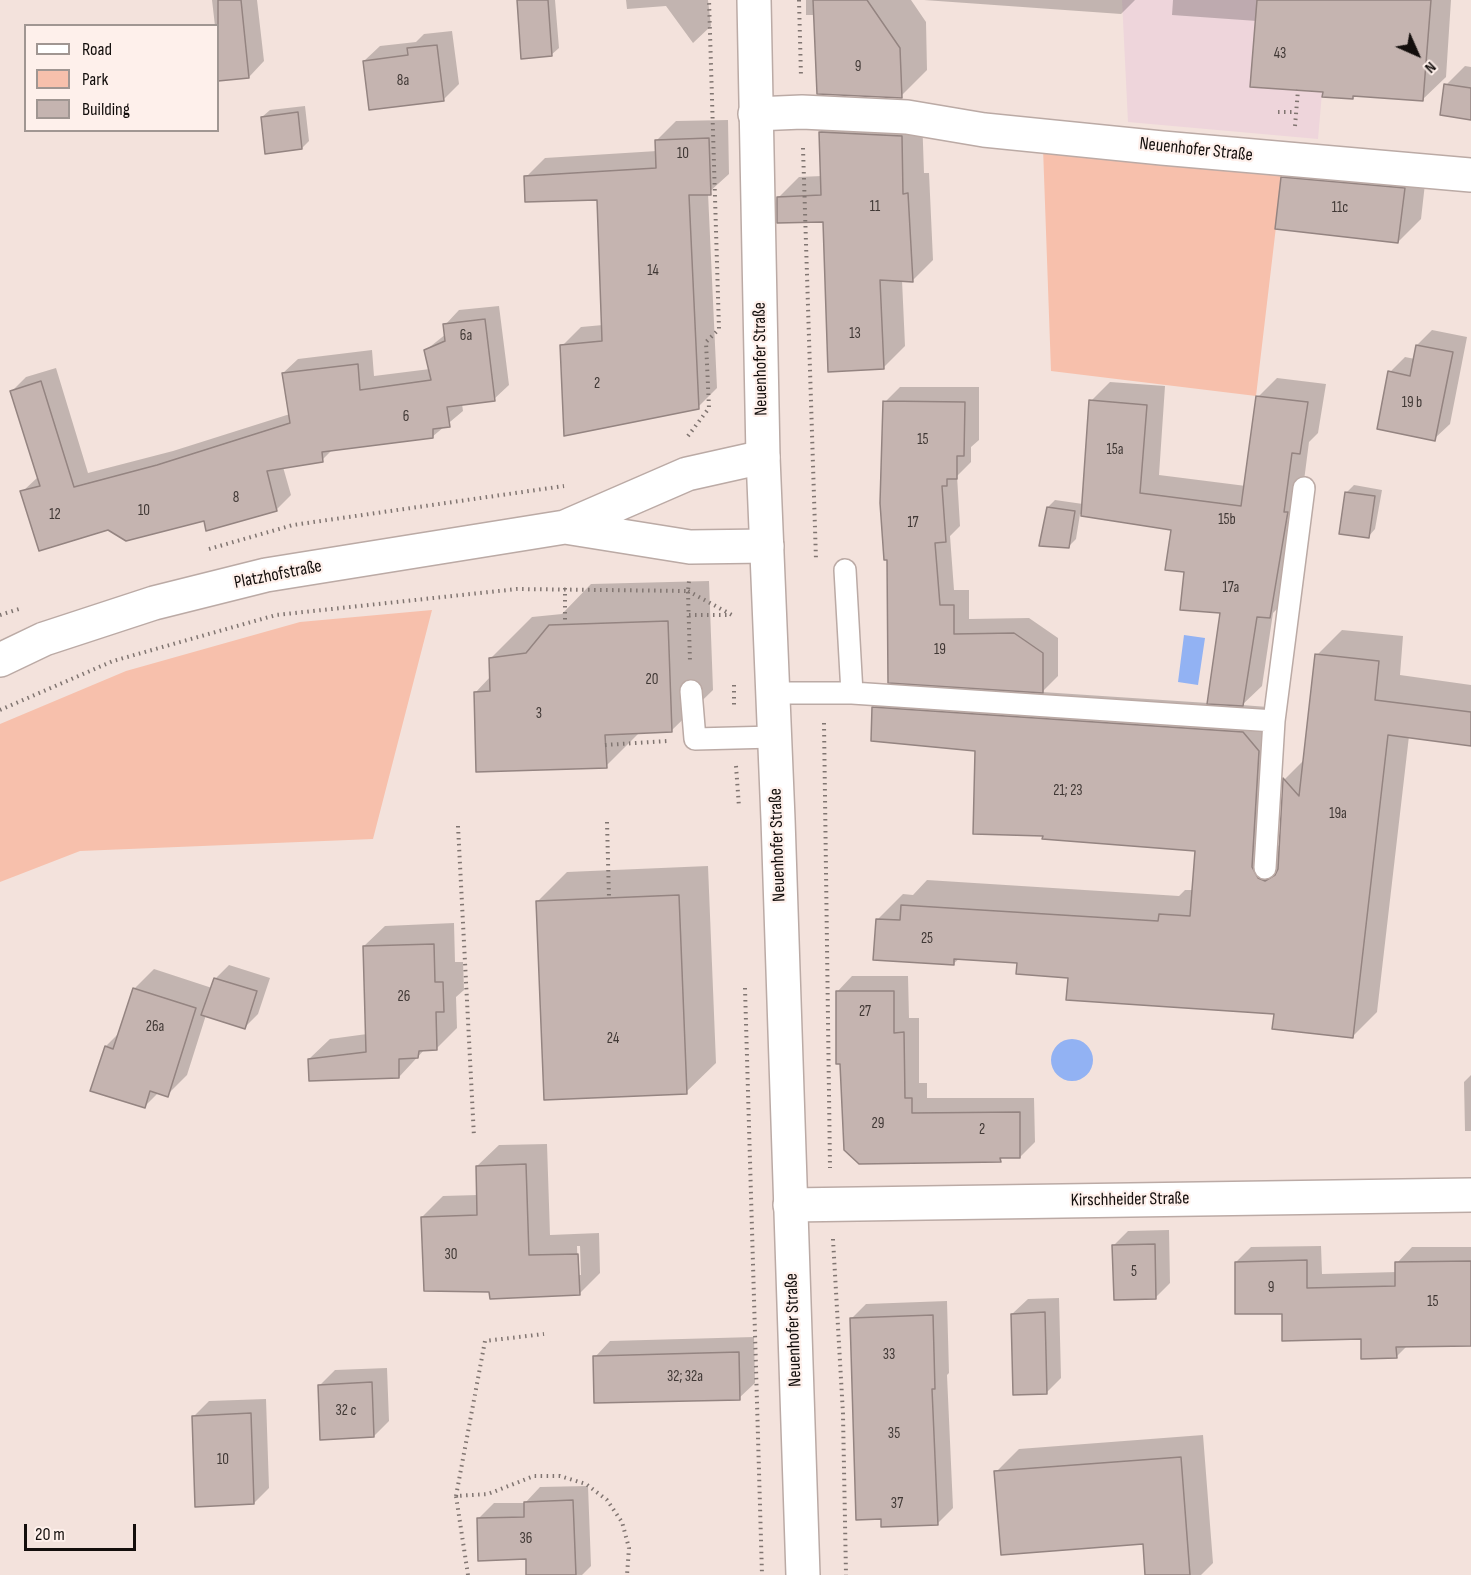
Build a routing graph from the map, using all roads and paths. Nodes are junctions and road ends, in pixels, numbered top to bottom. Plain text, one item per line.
1 (709, 0) edge
2 (754, 0) edge
3 (1278, 112) dead end
4 (1296, 112) dead end
5 (755, 114) junction
6 (1471, 175) edge
7 (683, 442) dead end
8 (763, 457) junction
9 (1304, 488) dead end
10 (565, 527) junction
11 (767, 546) junction
12 (690, 547) junction
13 (845, 570) dead end
14 (565, 588) junction
15 (688, 591) junction
16 (565, 624) dead end
17 (732, 626) dead end
18 (0, 660) edge
19 (734, 682) dead end
20 (692, 691) joint
21 (773, 693) junction
22 (852, 693) junction
23 (823, 694) junction
24 (0, 710) edge
25 (1274, 721) junction
26 (774, 737) junction
27 (735, 738) junction
28 (695, 739) junction
29 (605, 746) dead end
30 (739, 819) dead end
31 (607, 822) dead end
32 (458, 826) dead end
33 (1265, 868) dead end
34 (609, 898) dead end
35 (745, 984) dead end
36 (474, 1137) dead end
37 (1471, 1195) edge
38 (790, 1205) junction
39 (831, 1205) junction
40 (544, 1334) dead end
41 (456, 1496) junction
42 (468, 1575) edge
43 (627, 1575) edge
44 (762, 1575) edge
45 (803, 1575) edge
46 (846, 1575) edge

1 - 7 path
2 - 5 main road, Neuenhofer Straße
3 - 4 path
5 - 6 main road, Neuenhofer Straße
5 - 8 main road, Neuenhofer Straße
8 - 10 main road, Platzhofstraße
8 - 11 main road, Neuenhofer Straße
9 - 25 lane
10 - 12 main road, Platzhofstraße
10 - 18 main road, Platzhofstraße
11 - 12 main road, Platzhofstraße
11 - 21 main road, Neuenhofer Straße
12 - 15 path
13 - 22 lane
14 - 15 path
14 - 16 path
14 - 24 path
15 - 17 path
15 - 20 path
19 - 27 path
20 - 28 lane
21 - 23 lane
21 - 26 main road, Neuenhofer Straße
22 - 23 lane
22 - 25 lane
23 - 39 path
25 - 33 lane
26 - 27 lane
26 - 38 main road, Neuenhofer Straße
27 - 28 lane
27 - 30 path
28 - 29 path
31 - 34 path
32 - 36 path
35 - 44 path
37 - 39 main road, Kirschheider Straße
38 - 39 main road, Kirschheider Straße
38 - 45 main road, Neuenhofer Straße
39 - 46 path
40 - 41 path
41 - 42 path
41 - 43 path

